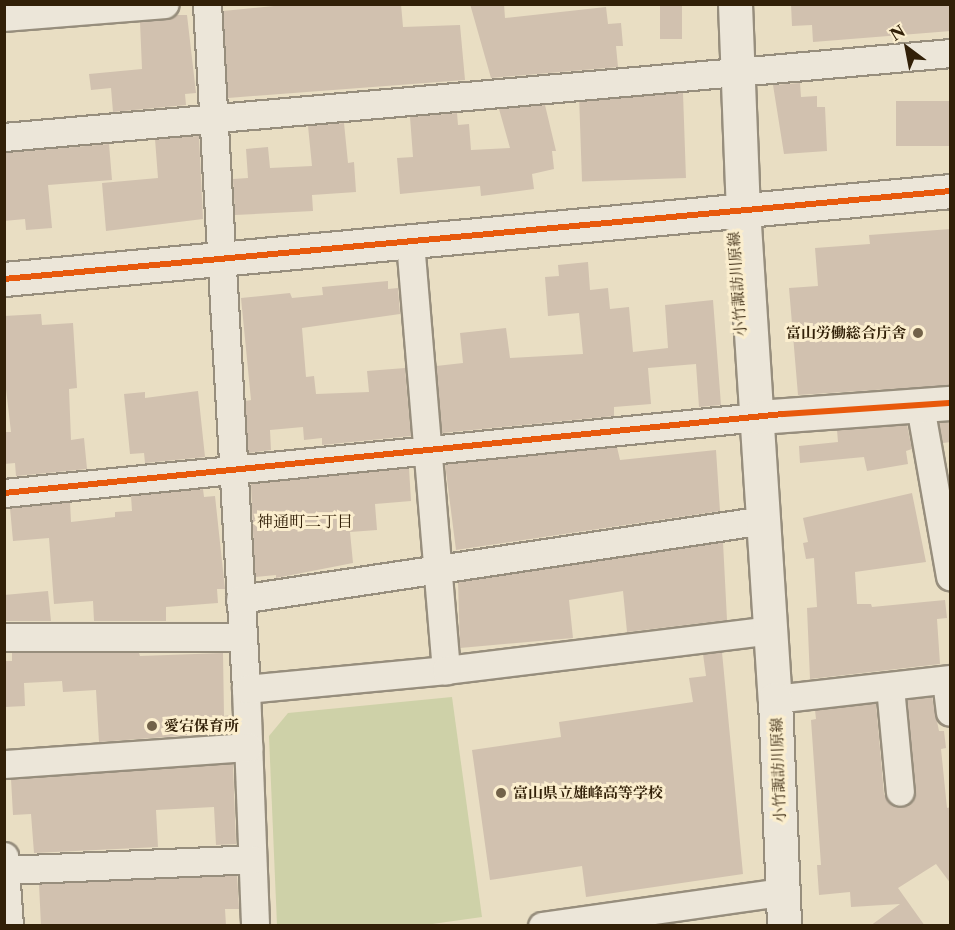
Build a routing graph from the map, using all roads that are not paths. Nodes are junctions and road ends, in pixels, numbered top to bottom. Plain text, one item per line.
1 (164, 4) edge
2 (207, 4) edge
3 (735, 4) edge
4 (4, 17) edge
5 (951, 53) edge
6 (740, 74) junction
7 (213, 120) junction
8 (4, 137) edge
9 (951, 191) edge
10 (743, 209) junction
11 (410, 242) junction
12 (220, 259) junction
13 (4, 279) edge
14 (935, 404) edge
15 (758, 417) junction
16 (428, 450) junction
17 (233, 470) junction
18 (4, 493) edge
19 (764, 520) junction
20 (437, 569) junction
21 (951, 576) edge
22 (240, 599) junction
23 (771, 630) junction
24 (242, 636) junction
25 (4, 638) edge
26 (446, 670) junction
27 (948, 679) edge
28 (890, 687) junction
29 (246, 689) junction
30 (775, 699) junction
31 (951, 712) edge
32 (248, 747) junction
33 (4, 764) edge
34 (900, 792) dead end
35 (252, 859) junction
36 (5, 863) edge
37 (782, 892) junction
38 (9, 926) edge
39 (255, 926) edge
40 (542, 926) edge
41 (784, 926) edge

1 - 4 street
2 - 7 street
3 - 6 street, 小竹諏訪川原線
5 - 6 street
6 - 7 street
6 - 10 street, 小竹諏訪川原線
7 - 8 street
7 - 12 street
9 - 10 street
10 - 11 street
10 - 15 street, 小竹諏訪川原線
11 - 12 street
11 - 16 street
12 - 13 street
12 - 17 street
14 - 15 street
14 - 21 street
15 - 16 street
15 - 19 street, 小竹諏訪川原線
16 - 17 street
16 - 20 street
17 - 18 street
17 - 22 street
19 - 20 street
19 - 23 street, 小竹諏訪川原線
20 - 22 street
20 - 26 street
22 - 24 street
23 - 26 street
23 - 30 street, 小竹諏訪川原線
24 - 25 street
24 - 29 street
26 - 29 street
27 - 28 street
27 - 31 street
28 - 30 street
28 - 34 street
29 - 32 street
30 - 37 street, 小竹諏訪川原線
32 - 33 street
32 - 35 street
35 - 36 street
35 - 39 street
36 - 38 street
37 - 40 street
37 - 41 street, 小竹諏訪川原線

